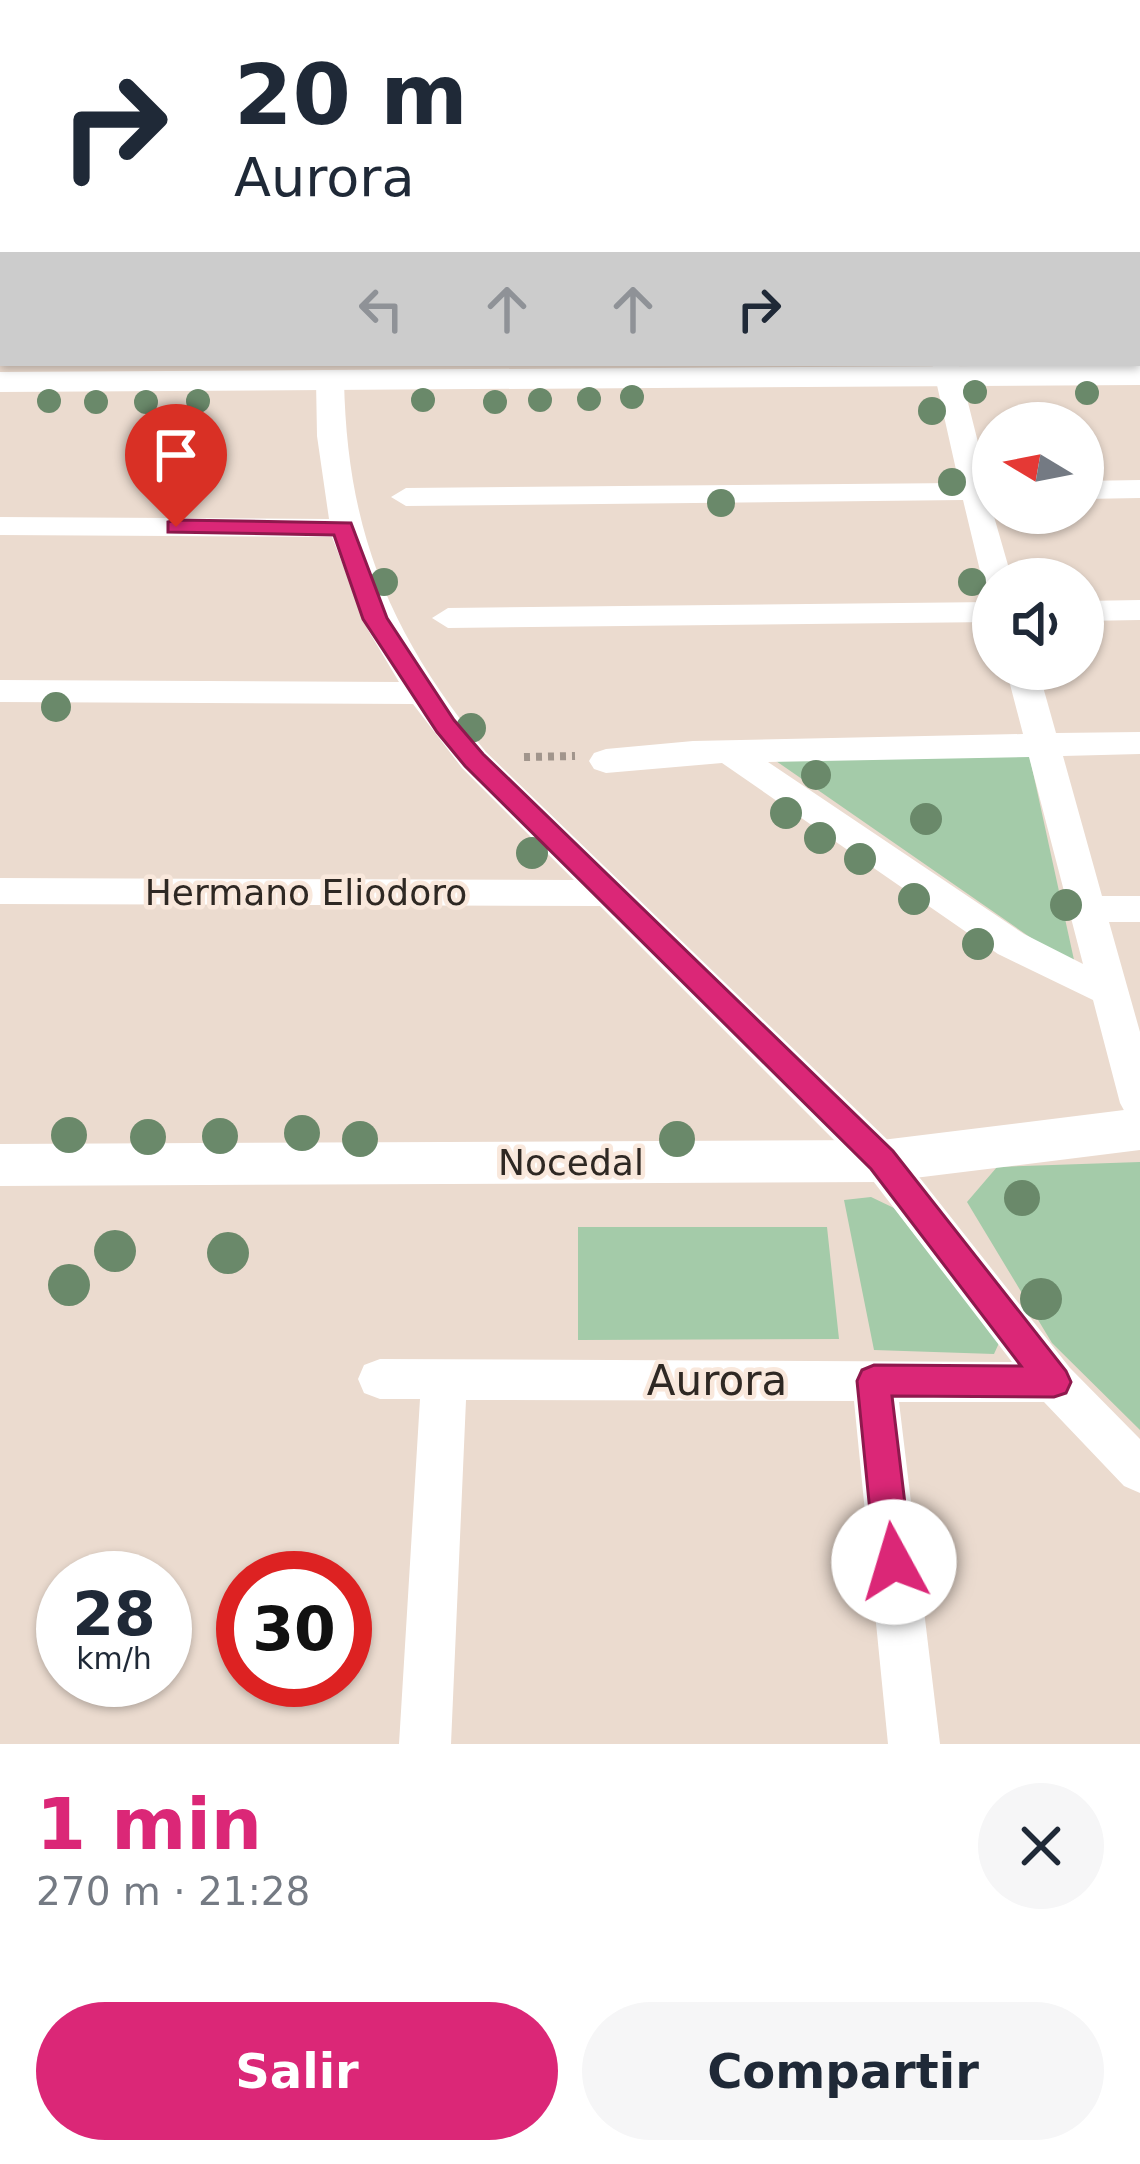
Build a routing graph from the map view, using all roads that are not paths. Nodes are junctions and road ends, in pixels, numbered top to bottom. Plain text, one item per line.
1 (33, 366) edge
2 (946, 370) edge
3 (1140, 375) edge
4 (330, 380) junction
5 (0, 382) edge
6 (972, 455) edge
7 (1140, 489) edge
8 (1104, 490) edge
9 (972, 491) edge
10 (406, 497) dead end
11 (0, 526) edge
12 (343, 528) junction
13 (1104, 610) edge
14 (1140, 610) edge
15 (972, 612) edge
16 (448, 618) dead end
17 (1028, 690) edge
18 (0, 691) edge
19 (420, 693) junction
20 (1140, 743) edge
21 (1043, 744) junction
22 (728, 751) junction
23 (606, 761) road end
24 (0, 891) edge
25 (611, 893) junction
26 (1088, 909) junction
27 (1140, 909) edge
28 (1110, 991) junction
29 (1140, 1102) edge
30 (1140, 1129) edge
31 (882, 1160) junction
32 (0, 1165) edge
33 (380, 1379) dead end
34 (444, 1379) junction
35 (874, 1381) junction
36 (1054, 1382) junction
37 (1140, 1471) edge
38 (425, 1744) edge
39 (914, 1744) edge

1 - 5 street
2 - 3 street
2 - 4 street
2 - 6 street
4 - 5 street
4 - 12 street
7 - 8 street
9 - 10 street
11 - 12 street
12 - 19 street
13 - 14 street
15 - 16 street
17 - 21 street
18 - 19 street
19 - 25 street
20 - 21 street
21 - 22 street
21 - 26 street
22 - 23 street
22 - 28 street
24 - 25 street, Hermano Eliodoro
25 - 31 street
26 - 27 street
26 - 28 street
28 - 29 street
30 - 31 street, Nocedal
31 - 32 street, Nocedal
31 - 36 street
33 - 34 street, Aurora
34 - 35 street, Aurora
34 - 38 street
35 - 36 street, Aurora
35 - 39 street
36 - 37 street

